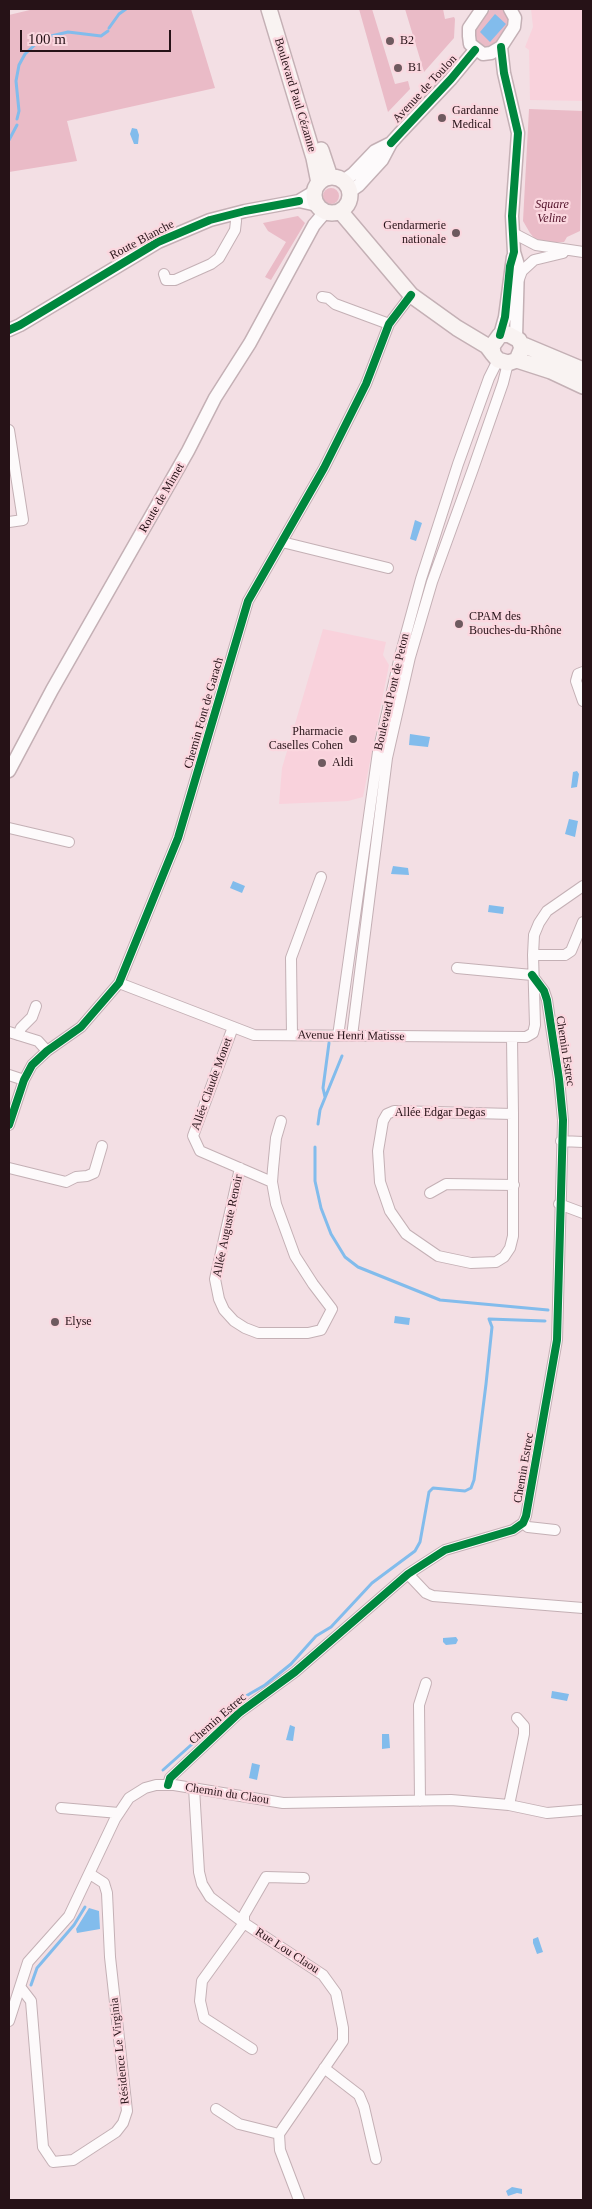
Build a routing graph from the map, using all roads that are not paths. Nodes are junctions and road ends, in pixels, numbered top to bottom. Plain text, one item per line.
1 (269, 9) edge
2 (278, 9) edge
3 (482, 9) edge
4 (510, 9) edge
5 (501, 47) junction
6 (475, 50) junction
7 (330, 197) junction
8 (235, 214) junction
9 (513, 233) junction
10 (571, 251) junction
11 (514, 252) junction
12 (583, 252) edge
13 (164, 274) dead end
14 (519, 279) junction
15 (411, 295) junction
16 (322, 297) dead end
17 (389, 324) junction
18 (9, 330) edge
19 (498, 337) junction
20 (519, 340) junction
21 (504, 359) junction
22 (583, 370) edge
23 (583, 386) edge
24 (9, 430) edge
25 (9, 522) edge
26 (282, 542) junction
27 (388, 568) dead end
28 (583, 672) edge
29 (583, 701) edge
30 (9, 771) edge
31 (9, 828) edge
32 (69, 842) dead end
33 (321, 877) dead end
34 (583, 886) edge
35 (583, 922) edge
36 (532, 955) junction
37 (457, 968) dead end
38 (532, 974) junction
39 (120, 983) junction
40 (36, 1006) dead end
41 (233, 1027) junction
42 (13, 1034) edge
43 (292, 1035) junction
44 (338, 1036) junction
45 (352, 1036) junction
46 (512, 1037) junction
47 (47, 1051) junction
48 (9, 1075) edge
49 (24, 1080) junction
50 (513, 1114) junction
51 (282, 1121) dead end
52 (9, 1125) edge
53 (561, 1141) junction
54 (583, 1142) edge
55 (102, 1146) dead end
56 (9, 1168) edge
57 (240, 1168) junction
58 (272, 1182) junction
59 (514, 1185) junction
60 (430, 1194) dead end
61 (559, 1204) junction
62 (583, 1213) edge
63 (523, 1523) junction
64 (555, 1530) dead end
65 (408, 1574) junction
66 (583, 1608) edge
67 (426, 1683) dead end
68 (517, 1718) dead end
69 (168, 1785) junction
70 (194, 1788) junction
71 (420, 1801) junction
72 (508, 1805) junction
73 (62, 1808) dead end
74 (583, 1810) edge
75 (119, 1813) junction
76 (90, 1874) junction
77 (304, 1878) dead end
78 (244, 1923) junction
79 (21, 1988) junction
80 (9, 2021) edge
81 (252, 2049) dead end
82 (324, 2068) junction
83 (216, 2109) dead end
84 (279, 2134) junction
85 (376, 2160) dead end
86 (299, 2200) edge

1 - 7 main road, Boulevard Paul Cézanne
2 - 7 main road, Boulevard Paul Cézanne
3 - 6 street
4 - 5 street
5 - 6 street
5 - 9 street
6 - 7 street, Avenue de Toulon
7 - 8 street, Route Blanche
7 - 15 main road, Boulevard Paul Cézanne
7 - 19 main road, Boulevard Paul Cézanne
7 - 30 street, Route de Mimet
8 - 13 street
8 - 18 street, Route Blanche
9 - 10 street
9 - 11 street
10 - 12 street
10 - 14 street
11 - 14 street
11 - 19 street
14 - 20 street
15 - 17 street, Chemin Font de Garach
15 - 21 main road, Boulevard Paul Cézanne
16 - 17 street
17 - 26 street, Chemin Font de Garach
19 - 20 main road
19 - 21 main road
20 - 21 main road
20 - 22 main road
21 - 23 main road
21 - 44 street, Boulevard Pont de Peton
21 - 45 street, Boulevard Pont de Peton
24 - 25 street
26 - 27 street
26 - 39 street, Chemin Font de Garach
28 - 29 street
31 - 32 street
33 - 43 street
34 - 36 street
35 - 36 street
36 - 38 street
37 - 38 street
38 - 46 street, Avenue Henri Matisse
38 - 53 street, Chemin Estrec
39 - 41 street, Avenue Henri Matisse
39 - 47 street, Chemin Font de Garach
40 - 42 street
41 - 43 street, Avenue Henri Matisse
41 - 57 street, Allée Claude Monet
42 - 47 street
43 - 44 street, Avenue Henri Matisse
44 - 45 street, Avenue Henri Matisse
45 - 46 street, Avenue Henri Matisse
46 - 50 street, Allée Edgar Degas
47 - 49 street, Chemin Font de Garach
48 - 49 street
49 - 52 street, Chemin Font de Garach
50 - 59 street, Allée Edgar Degas
50 - 59 street, Allée Edgar Degas
51 - 58 street
53 - 54 street
53 - 61 street, Chemin Estrec
55 - 56 street
57 - 58 street, Allée Claude Monet
57 - 58 street, Allée Auguste Renoir
59 - 60 street
61 - 62 street
61 - 63 street, Chemin Estrec
63 - 64 street
63 - 65 street, Chemin Estrec
65 - 66 street
65 - 69 street, Chemin Estrec
67 - 71 street
68 - 72 street
69 - 70 street, Chemin du Claou
69 - 75 street, Chemin du Claou
70 - 71 street, Chemin du Claou
70 - 78 street, Rue Lou Claou
71 - 72 street, Chemin du Claou
72 - 74 street, Chemin du Claou
73 - 75 street
75 - 76 street, Chemin du Claou
76 - 79 street, Chemin du Claou
76 - 79 street, Résidence Le Virginia
77 - 78 street
78 - 81 street
78 - 82 street, Rue Lou Claou
79 - 80 street, Chemin du Claou
82 - 84 street, Rue Lou Claou
82 - 85 street
83 - 84 street
84 - 86 street

